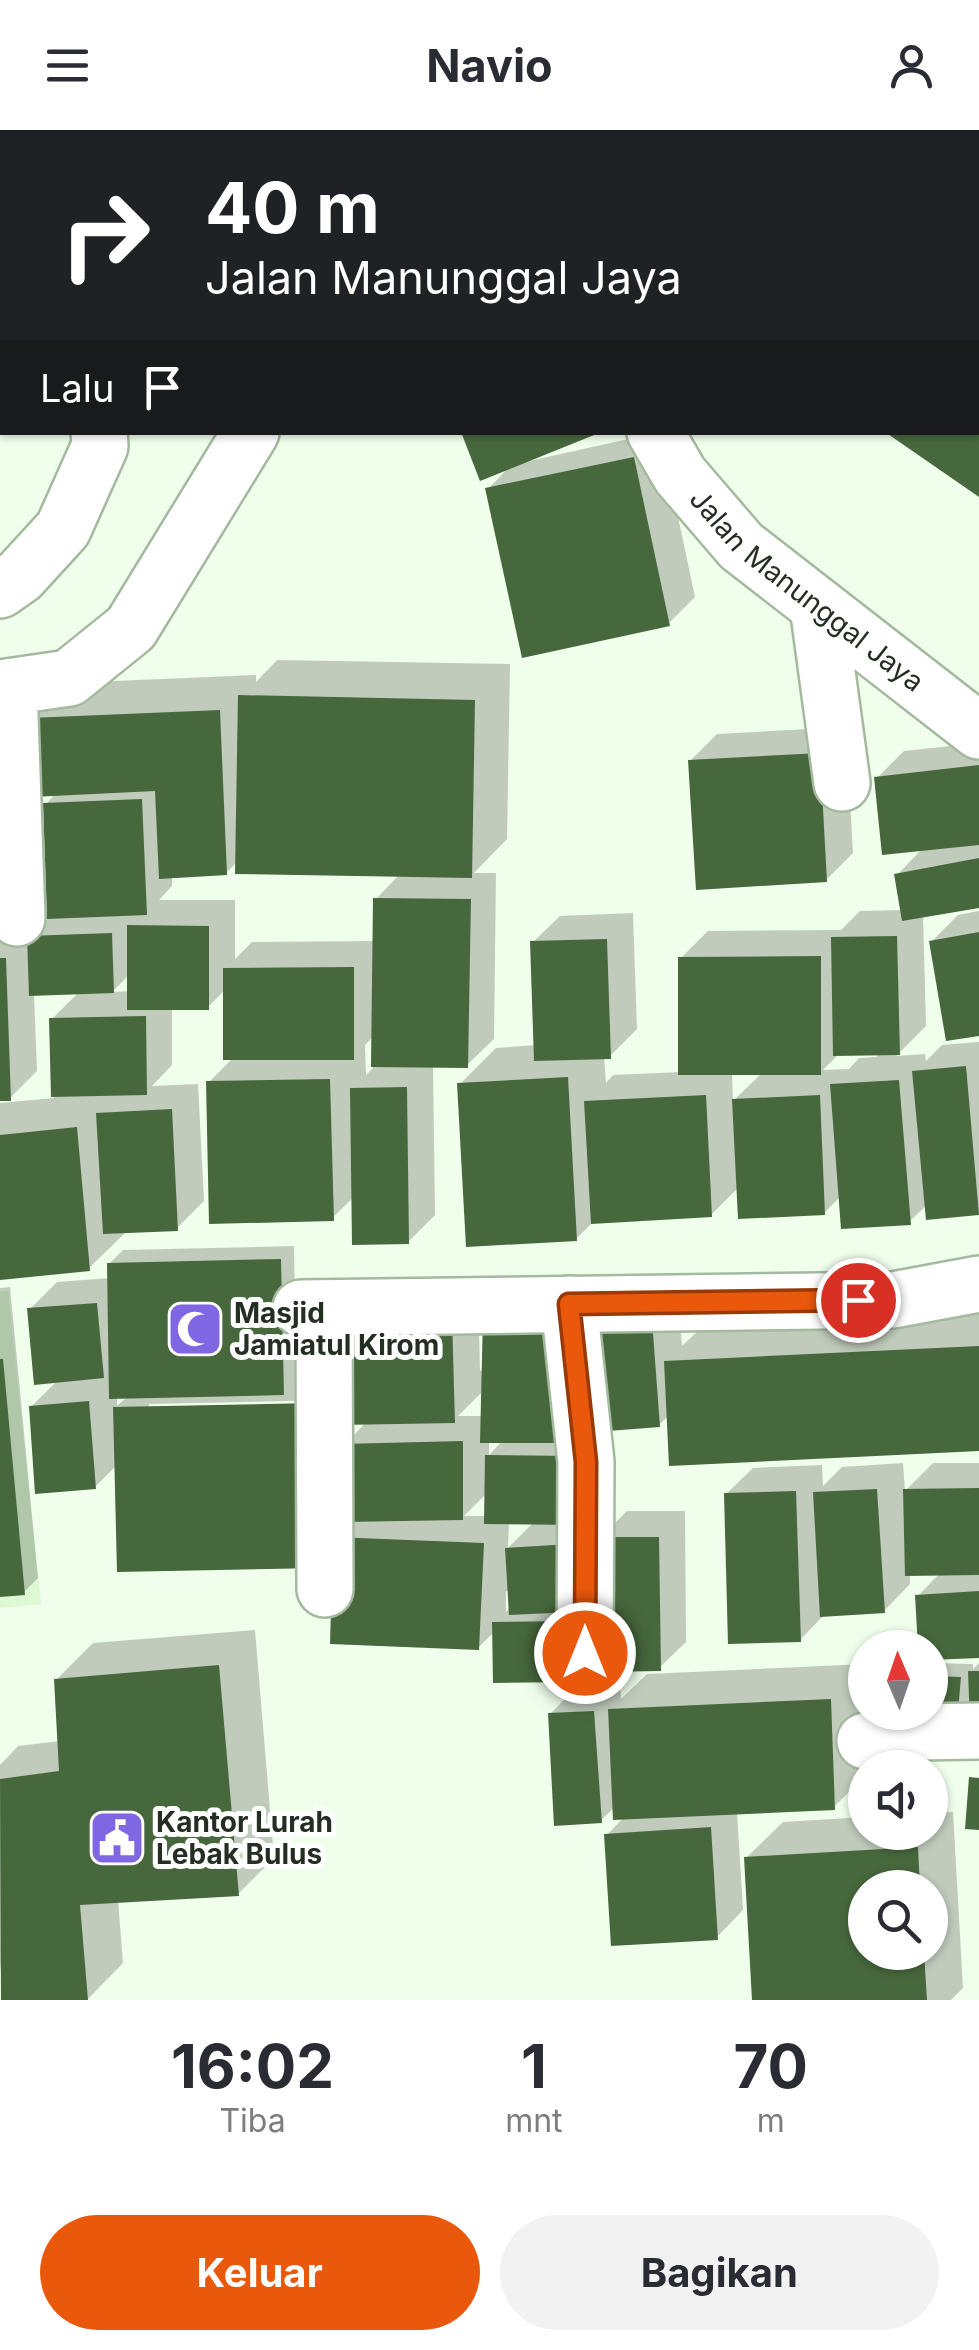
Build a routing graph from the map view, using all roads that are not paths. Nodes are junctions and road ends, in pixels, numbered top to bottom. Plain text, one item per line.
1 (249, 435) edge
2 (656, 435) edge
3 (100, 439) edge
4 (0, 590) edge
5 (818, 606) junction
6 (4, 688) edge
7 (979, 731) edge
8 (842, 783) dead end
9 (17, 918) dead end
10 (979, 1284) edge
11 (569, 1304) junction
12 (325, 1589) dead end
13 (585, 1653) dead end
14 (979, 1731) edge
15 (865, 1740) dead end

1 - 6 street
2 - 5 street, Jalan Manunggal Jaya
3 - 4 street
5 - 7 street, Jalan Manunggal Jaya
5 - 8 street
6 - 9 street
10 - 11 street
11 - 12 street
11 - 13 street
14 - 15 street

